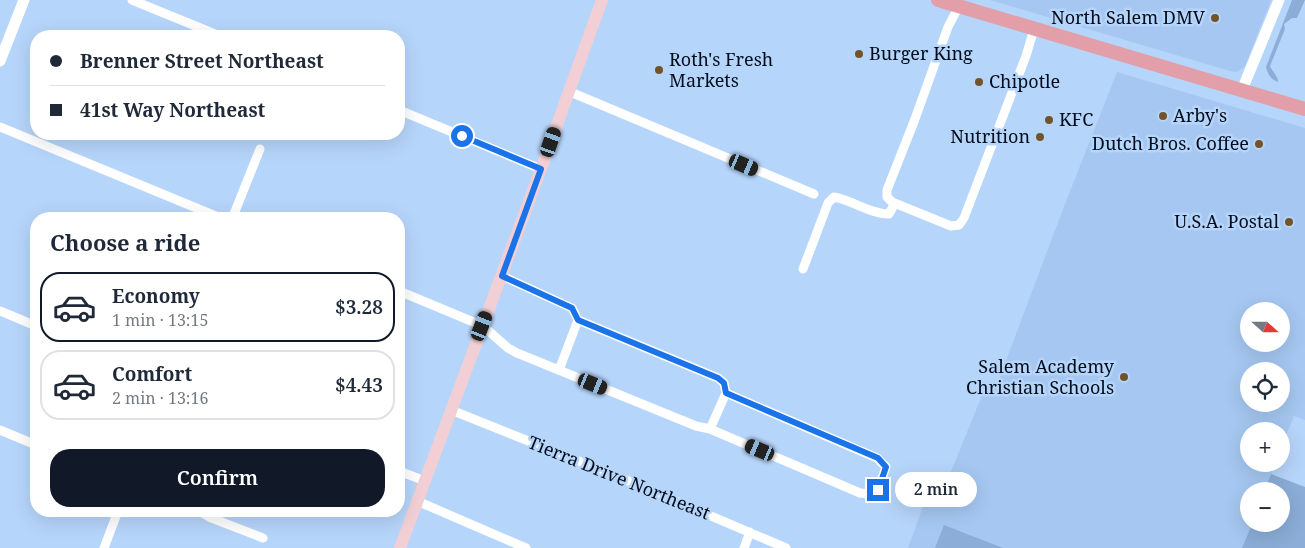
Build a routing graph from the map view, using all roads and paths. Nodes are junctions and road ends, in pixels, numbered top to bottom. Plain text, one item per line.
1 (24, 0) edge
2 (132, 0) edge
3 (602, 0) edge
4 (938, 0) edge
5 (1279, 0) edge
6 (959, 6) junction
7 (1034, 28) junction
8 (205, 30) edge
9 (1, 57) edge
10 (1242, 90) junction
11 (568, 91) junction
12 (1305, 109) edge
13 (405, 112) edge
14 (0, 127) edge
15 (30, 139) edge
16 (32, 140) edge
17 (260, 149) dead end
18 (541, 169) junction
19 (814, 194) dead end
20 (895, 203) junction
21 (206, 212) edge
22 (235, 212) edge
23 (803, 269) dead end
24 (502, 276) junction
25 (405, 294) edge
26 (0, 312) edge
27 (578, 320) junction
28 (30, 324) edge
29 (482, 326) junction
30 (559, 370) junction
31 (726, 393) junction
32 (451, 410) junction
33 (710, 429) junction
34 (0, 430) edge
35 (30, 442) edge
36 (405, 473) edge
37 (425, 481) junction
38 (417, 501) junction
39 (116, 517) edge
40 (210, 517) edge
41 (750, 532) junction
42 (263, 538) dead end
43 (104, 548) edge
44 (400, 548) edge
45 (526, 548) edge
46 (744, 548) edge
47 (786, 548) edge

1 - 9 street
2 - 8 street
3 - 11 main road
4 - 6 main road
5 - 10 street
6 - 7 main road
6 - 20 street
7 - 10 main road
7 - 20 street
10 - 12 main road
11 - 18 main road
11 - 19 street
13 - 18 street
14 - 15 street
16 - 21 street
17 - 22 street
18 - 24 main road
20 - 23 street
24 - 27 street
24 - 29 main road
25 - 29 street
26 - 28 street
27 - 30 street
27 - 31 street
29 - 30 street
29 - 32 main road
30 - 33 street
31 - 33 street
31 - 33 street
32 - 37 main road
32 - 41 street, Tierra Drive Northeast
34 - 35 street
36 - 37 street
37 - 38 main road
38 - 44 main road
38 - 45 street
39 - 43 street
40 - 42 street
41 - 46 street
41 - 47 street, Tierra Drive Northeast

